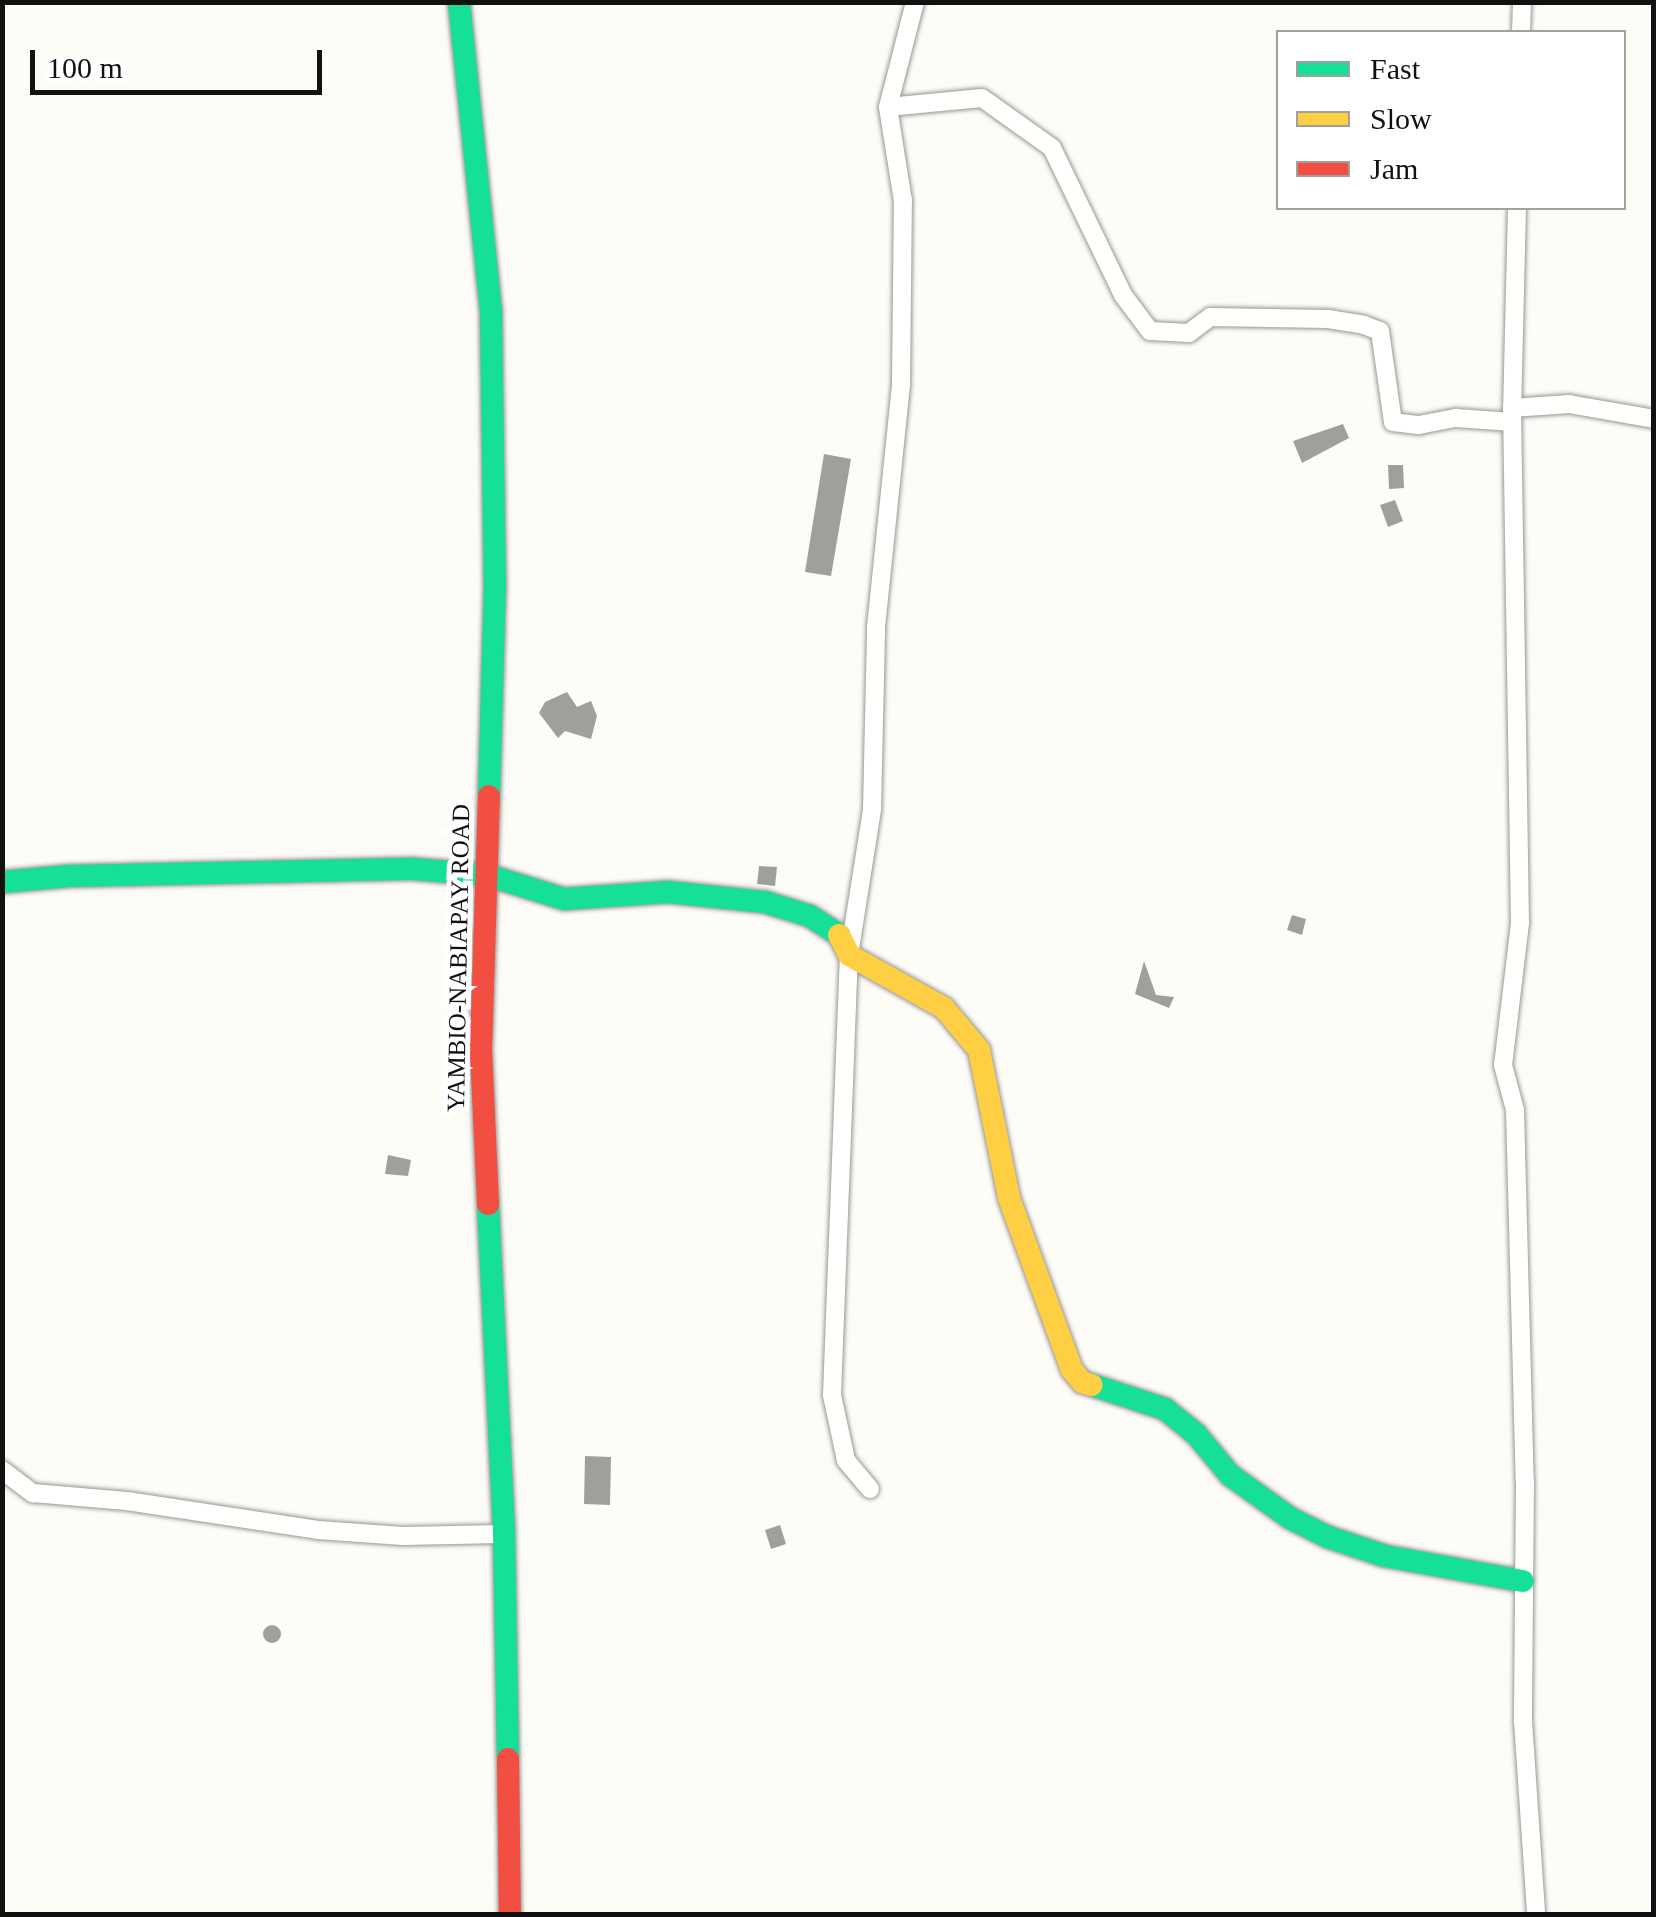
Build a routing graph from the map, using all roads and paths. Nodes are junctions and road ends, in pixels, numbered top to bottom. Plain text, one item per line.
1 (459, 2) edge
2 (916, 2) edge
3 (1522, 2) edge
4 (1521, 30) edge
5 (888, 107) junction
6 (1517, 210) edge
7 (1512, 415) junction
8 (1654, 419) edge
9 (486, 875) junction
10 (2, 882) edge
11 (849, 954) junction
12 (2, 1470) edge
13 (870, 1488) dead end
14 (504, 1534) junction
15 (1522, 1581) junction
16 (510, 1914) edge
17 (1536, 1914) edge

1 - 9 main road, YAMBIO-NABIAPAY ROAD
2 - 5 street
3 - 4 street
5 - 7 street
5 - 11 street
6 - 7 street
7 - 8 street
7 - 15 street
9 - 10 main road
9 - 11 main road
9 - 14 main road, YAMBIO-NABIAPAY ROAD
11 - 13 street
11 - 15 main road
12 - 14 street
14 - 16 main road, YAMBIO-NABIAPAY ROAD
15 - 17 street

